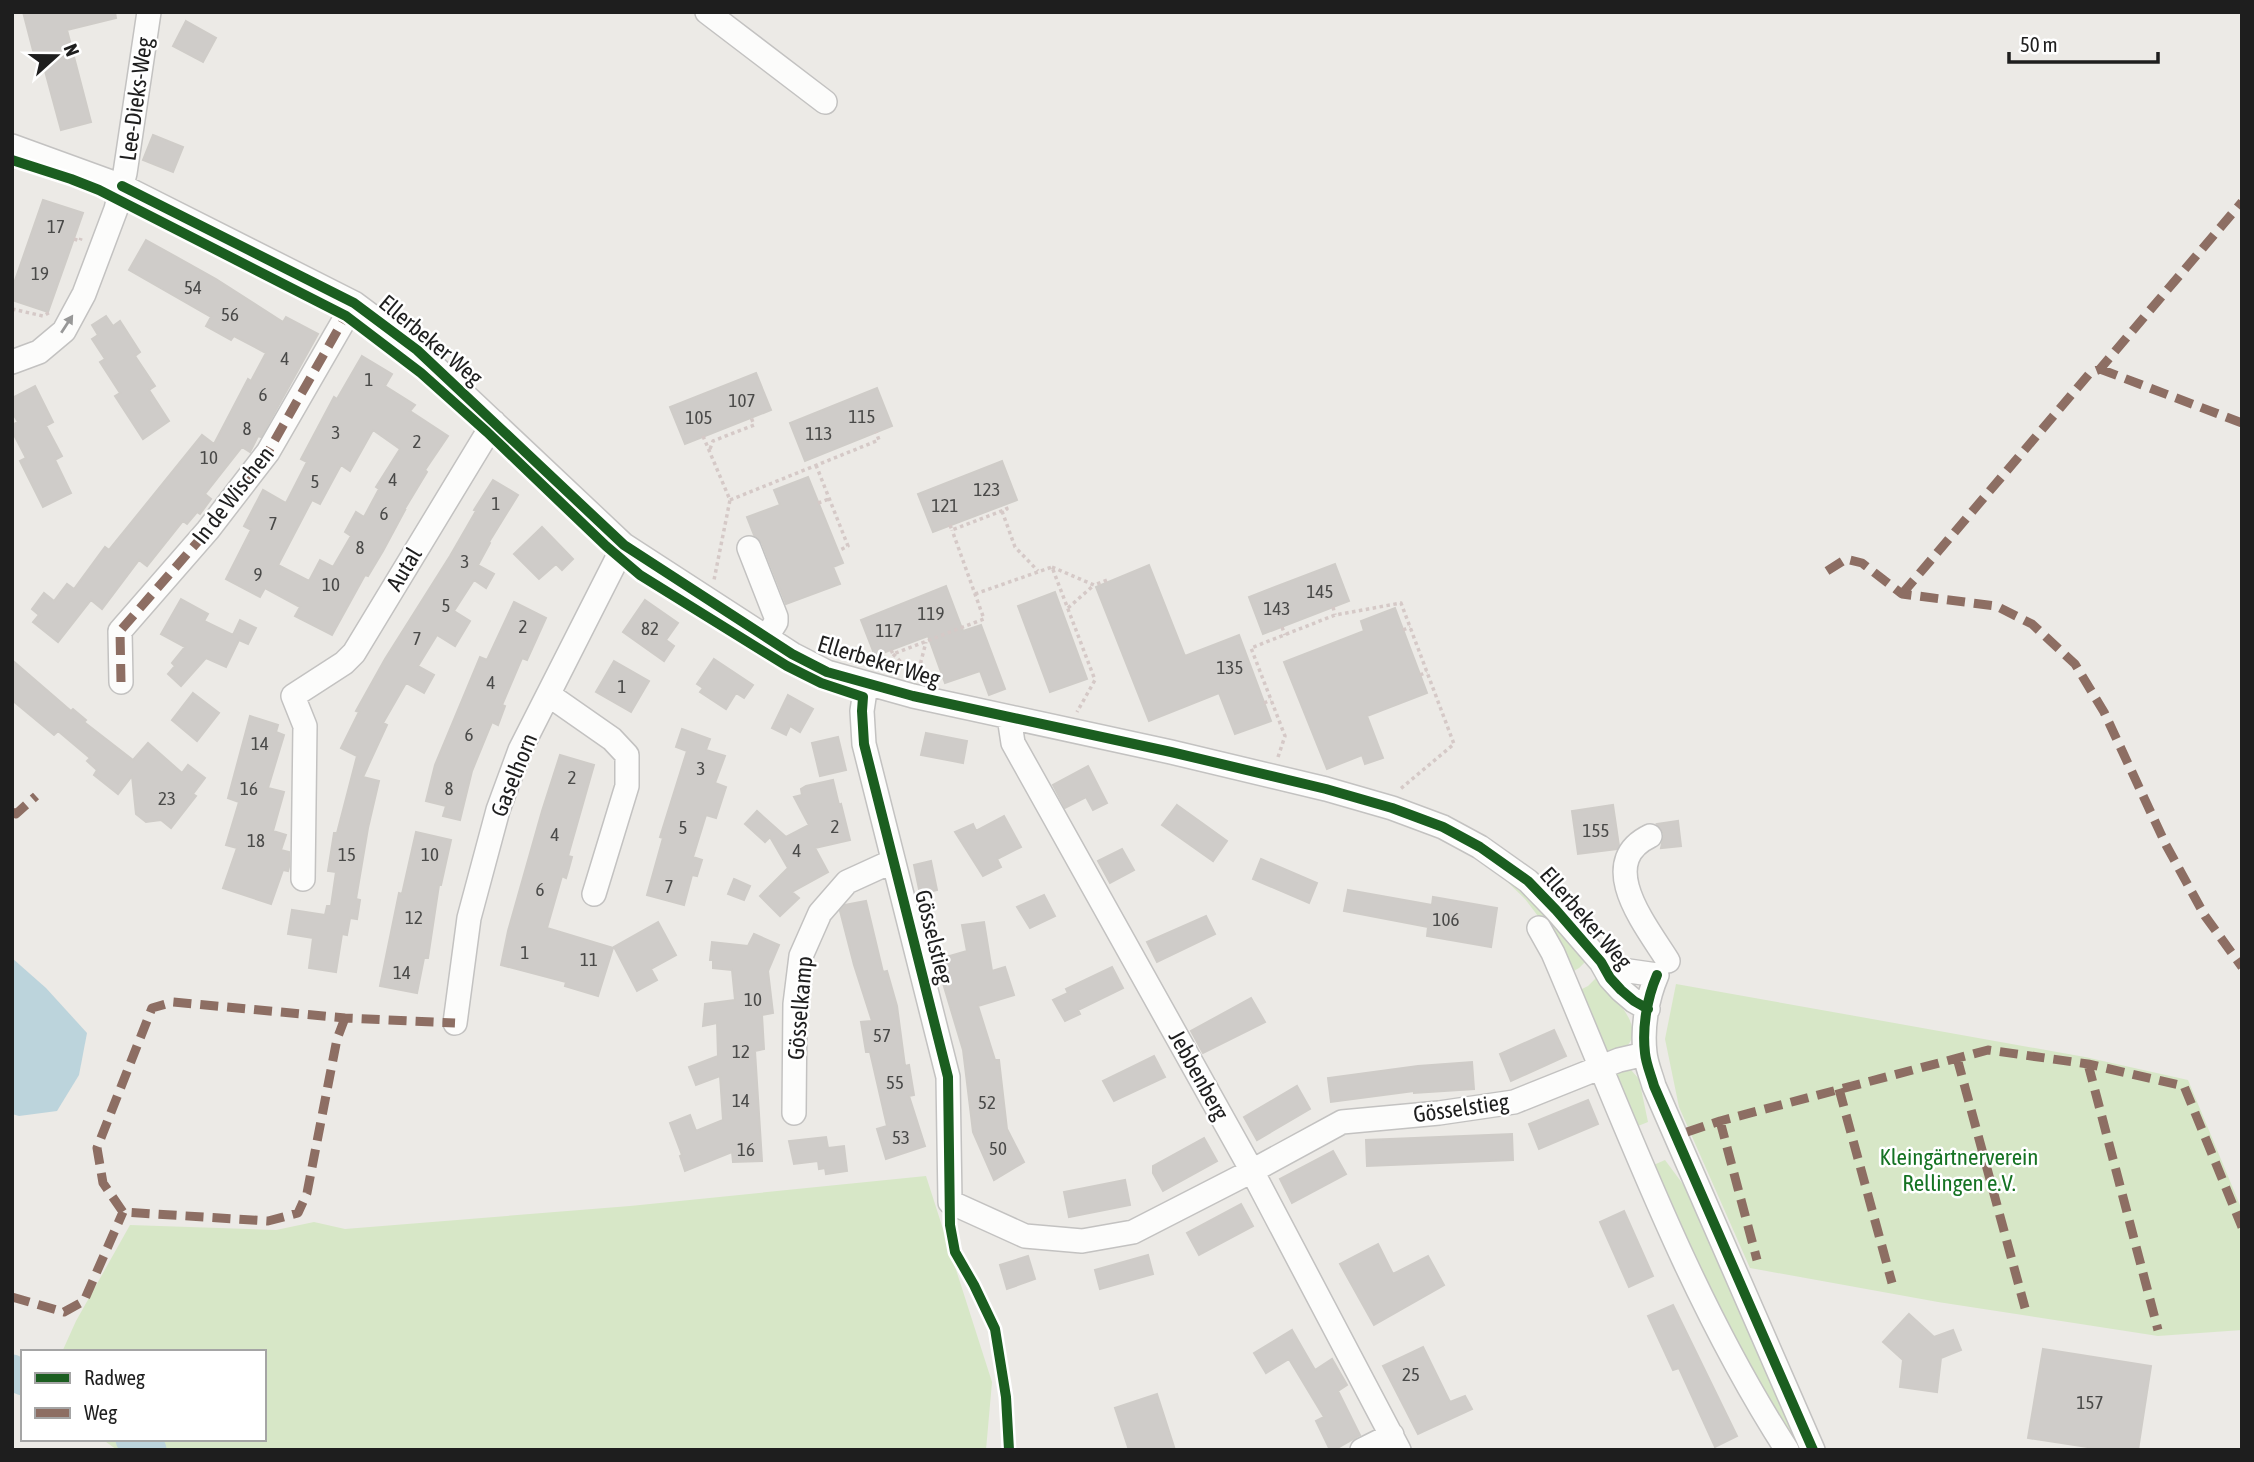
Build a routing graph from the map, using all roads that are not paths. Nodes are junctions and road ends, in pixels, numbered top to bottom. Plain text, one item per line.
1 (149, 12) edge
2 (707, 12) edge
3 (825, 102) dead end
4 (12, 146) edge
5 (122, 186) junction
6 (354, 303) junction
7 (12, 362) edge
8 (494, 422) junction
9 (624, 545) junction
10 (748, 548) dead end
11 (766, 638) junction
12 (121, 682) dead end
13 (866, 684) junction
14 (549, 695) junction
15 (1009, 717) junction
16 (1650, 836) dead end
17 (893, 861) junction
18 (303, 879) dead end
19 (594, 894) dead end
20 (1539, 928) dead end
21 (1601, 962) junction
22 (1663, 968) junction
23 (1648, 1009) junction
24 (455, 1023) dead end
25 (1645, 1054) junction
26 (1600, 1068) junction
27 (794, 1113) dead end
28 (1252, 1171) junction
29 (1395, 1442) edge
30 (1362, 1450) edge
31 (1787, 1450) edge
32 (1813, 1450) edge

1 - 5 street, Lee-Dieks-Weg
2 - 3 street
4 - 5 street, Ellerbeker Weg
5 - 6 street, Ellerbeker Weg
7 -> 5 street, Lee-Dieks-Weg
6 - 8 street, Ellerbeker Weg
6 - 12 street, In de Wischen
8 - 9 street, Ellerbeker Weg
8 - 18 street, Autal
9 - 11 street, Ellerbeker Weg
9 - 14 street, Gaselhorn
10 - 11 street
11 - 13 street, Ellerbeker Weg
13 - 15 street, Ellerbeker Weg
13 - 17 street, Gösselstieg
14 - 19 street
14 - 24 street, Gaselhorn
15 - 21 street, Ellerbeker Weg
15 - 28 street, Jebbenberg
16 - 22 street
17 - 27 street, Gösselkamp
17 - 28 street, Gösselstieg
20 - 26 street, Ellerbeker Weg
21 - 22 street, Ellerbeker Weg
21 - 23 street, Ellerbeker Weg
22 - 23 street, Ellerbeker Weg
23 - 25 street, Ellerbeker Weg
25 - 26 street, Gösselstieg
25 - 32 street, Ellerbeker Weg
26 - 28 street, Gösselstieg
26 - 31 street, Ellerbeker Weg
28 - 29 street, Jebbenberg
29 - 30 street, Jebbenberg

